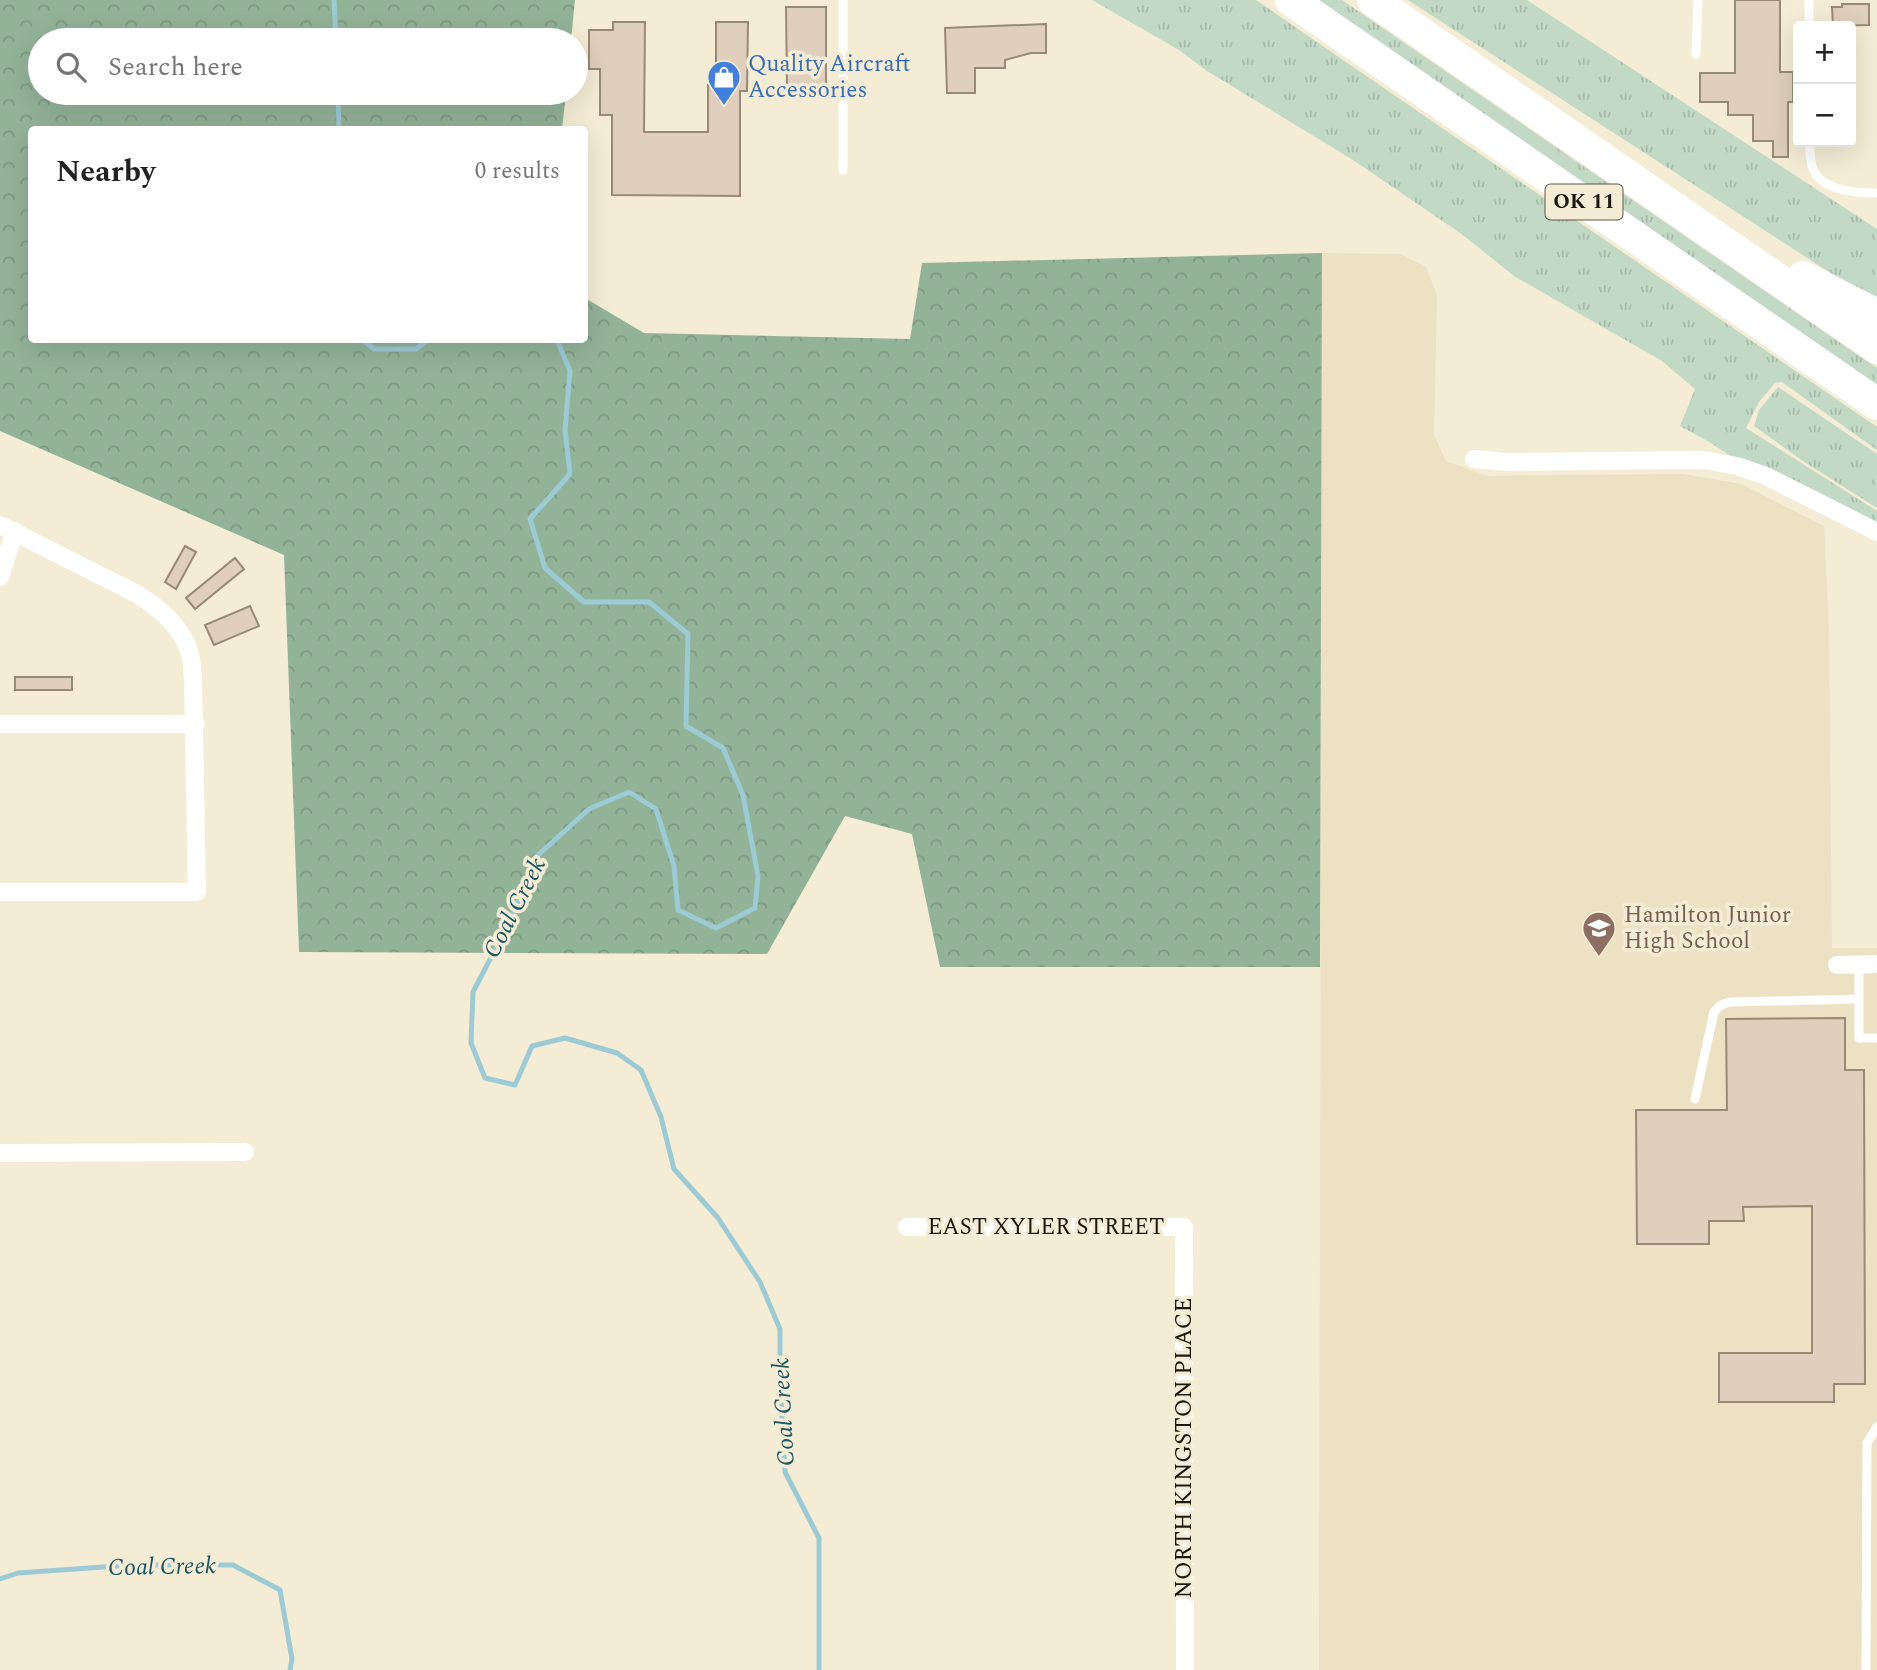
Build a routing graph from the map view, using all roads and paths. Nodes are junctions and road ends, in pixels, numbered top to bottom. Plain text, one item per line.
1 (843, 0) edge
2 (1291, 0) edge
3 (1373, 0) edge
4 (1698, 0) edge
5 (1809, 0) edge
6 (1808, 21) edge
7 (1696, 54) dead end
8 (1810, 147) edge
9 (843, 170) dead end
10 (1877, 193) edge
11 (1681, 212) junction
12 (1877, 315) edge
13 (1877, 348) edge
14 (1877, 404) edge
15 (1475, 459) dead end
16 (8, 528) edge
17 (1877, 532) edge
18 (0, 577) edge
19 (0, 724) edge
20 (196, 724) junction
21 (0, 892) edge
22 (1859, 964) junction
23 (1877, 964) edge
24 (1837, 965) dead end
25 (1859, 999) junction
26 (1877, 1038) edge
27 (1695, 1100) dead end
28 (245, 1152) dead end
29 (0, 1153) edge
30 (907, 1227) dead end
31 (1184, 1227) joint
32 (1877, 1427) edge
33 (1185, 1670) edge
34 (1866, 1670) edge

1 - 9 lane
2 - 14 highway, OK 11
3 - 11 highway, OK 11
4 - 7 lane
5 - 6 lane
8 - 10 lane
11 - 12 highway
11 - 13 highway, OK 11
15 - 17 street
16 - 18 street
16 - 20 street
19 - 20 street
20 - 21 street
22 - 23 street
22 - 24 street
22 - 25 lane
25 - 26 lane
25 - 27 lane
28 - 29 street
30 - 31 street, EAST XYLER STREET
31 - 33 street, NORTH KINGSTON PLACE
32 - 34 lane

